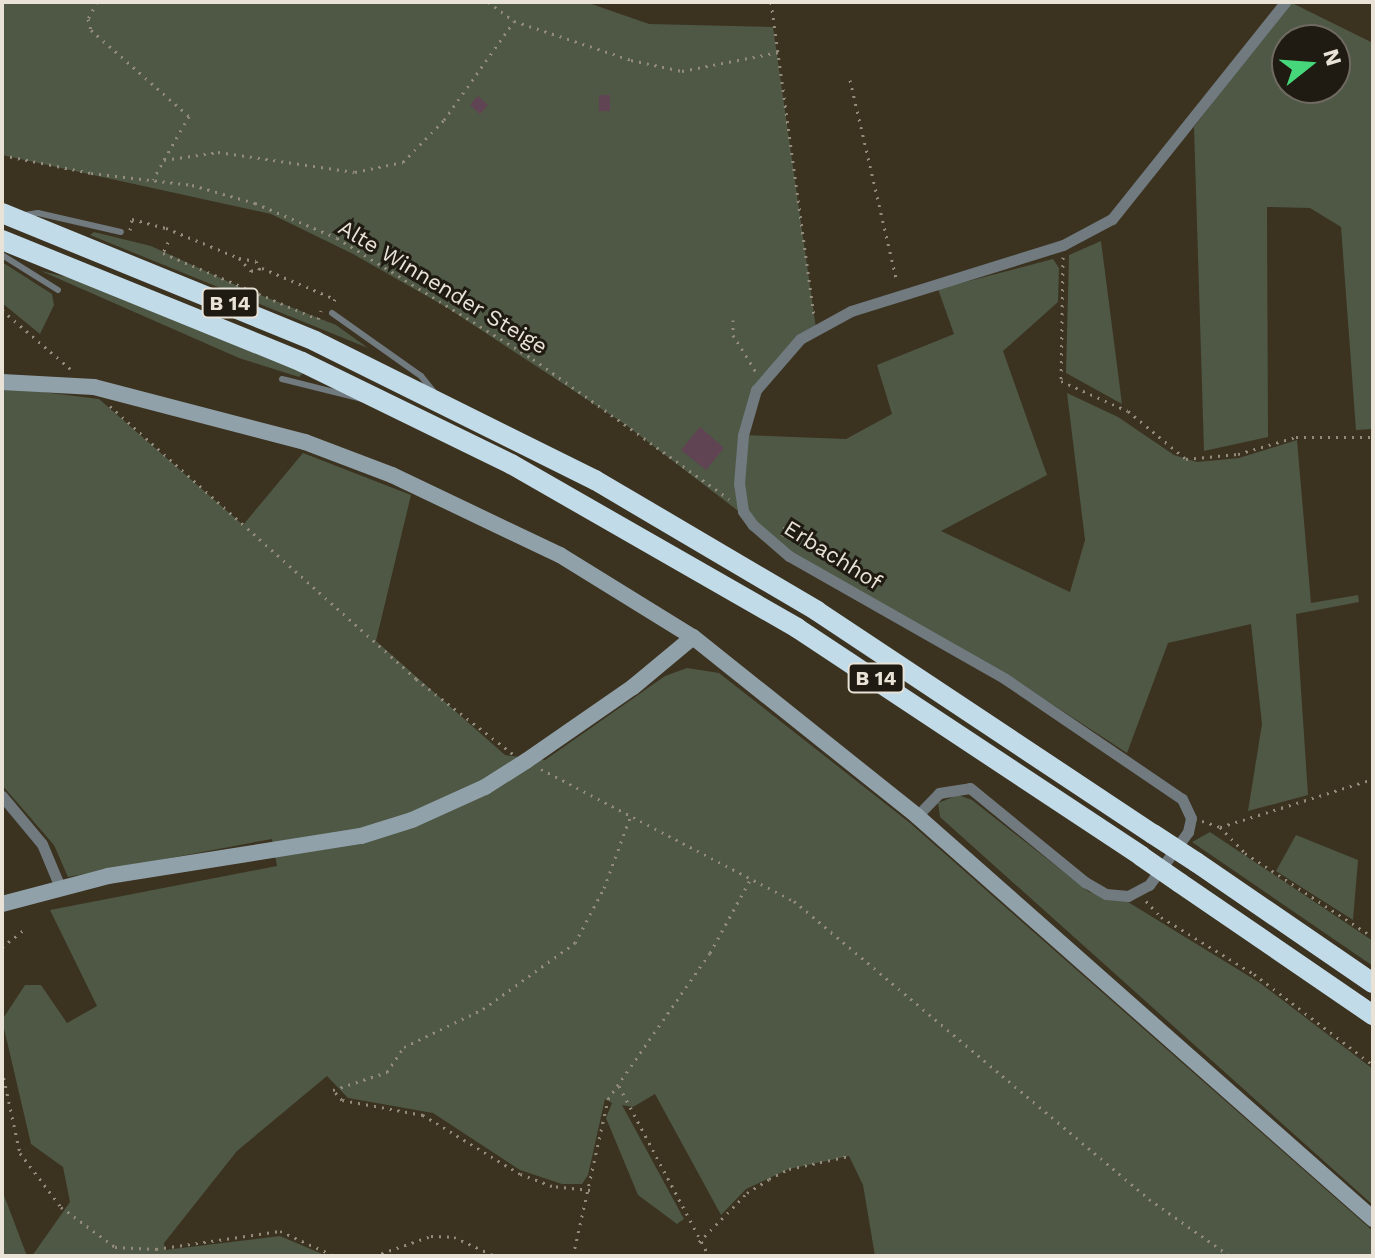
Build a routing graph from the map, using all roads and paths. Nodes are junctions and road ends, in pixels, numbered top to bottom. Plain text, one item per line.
1 (97, 2) edge
2 (488, 2) edge
3 (771, 2) edge
4 (1285, 2) edge
5 (514, 21) junction
6 (779, 52) junction
7 (850, 80) dead end
8 (2, 155) edge
9 (164, 160) junction
10 (153, 179) junction
11 (8, 215) edge
12 (121, 232) dead end
13 (129, 234) dead end
14 (2, 240) edge
15 (168, 242) dead end
16 (1063, 245) junction
17 (2, 255) edge
18 (239, 258) junction
19 (259, 269) junction
20 (58, 290) dead end
21 (899, 294) junction
22 (322, 308) dead end
23 (2, 310) edge
24 (330, 313) joint
25 (733, 320) dead end
26 (816, 328) junction
27 (282, 379) dead end
28 (2, 382) edge
29 (760, 383) junction
30 (94, 387) junction
31 (382, 400) junction
32 (442, 401) junction
33 (1373, 437) edge
34 (740, 501) junction
35 (693, 637) junction
36 (526, 761) junction
37 (1373, 779) edge
38 (2, 796) edge
39 (631, 815) junction
40 (917, 816) junction
41 (1191, 818) junction
42 (1220, 827) junction
43 (751, 878) junction
44 (60, 887) junction
45 (1139, 894) junction
46 (2, 904) edge
47 (26, 928) dead end
48 (1373, 937) edge
49 (2, 947) edge
50 (1373, 983) edge
51 (1373, 1015) edge
52 (1373, 1065) edge
53 (2, 1070) edge
54 (619, 1086) junction
55 (849, 1156) dead end
56 (590, 1190) junction
57 (1373, 1219) edge
58 (699, 1242) junction
59 (133, 1250) junction
60 (136, 1256) edge
61 (335, 1256) edge
62 (374, 1256) edge
63 (495, 1256) edge
64 (573, 1256) edge
65 (709, 1256) edge
66 (1230, 1256) edge

1 - 9 path
2 - 5 path
3 - 6 path
4 - 16 street
5 - 6 path
5 - 9 path
6 - 26 path
7 - 21 path
8 - 10 path, Alte Winnender Steige
9 - 10 path
10 - 34 path, Alte Winnender Steige
11 - 12 lane
11 - 32 highway, B 14
13 - 18 path
14 - 31 highway, B 14
15 - 22 path
16 - 21 street
16 - 33 path
17 - 20 lane
18 - 19 path
18 - 19 path
19 - 24 path
21 - 26 street
23 - 30 path
24 - 32 lane
25 - 29 path
26 - 29 street
27 - 31 lane
28 - 30 street
29 - 34 street
30 - 35 street
30 - 36 path
31 - 51 highway, B 14, bridge
32 - 50 highway, B 14, bridge
34 - 41 street, Erbachhof
35 - 36 street
35 - 40 street
36 - 39 path
36 - 44 street
37 - 42 path
38 - 44 street
39 - 43 path
39 - 56 path
40 - 45 street
40 - 57 street
41 - 42 path
41 - 45 street
42 - 48 path
43 - 54 path
43 - 66 path
44 - 46 street
45 - 52 path
47 - 49 path
53 - 59 path
54 - 56 path
54 - 58 path
55 - 58 path
56 - 64 path
58 - 65 path
59 - 60 path
59 - 61 path
62 - 63 path

